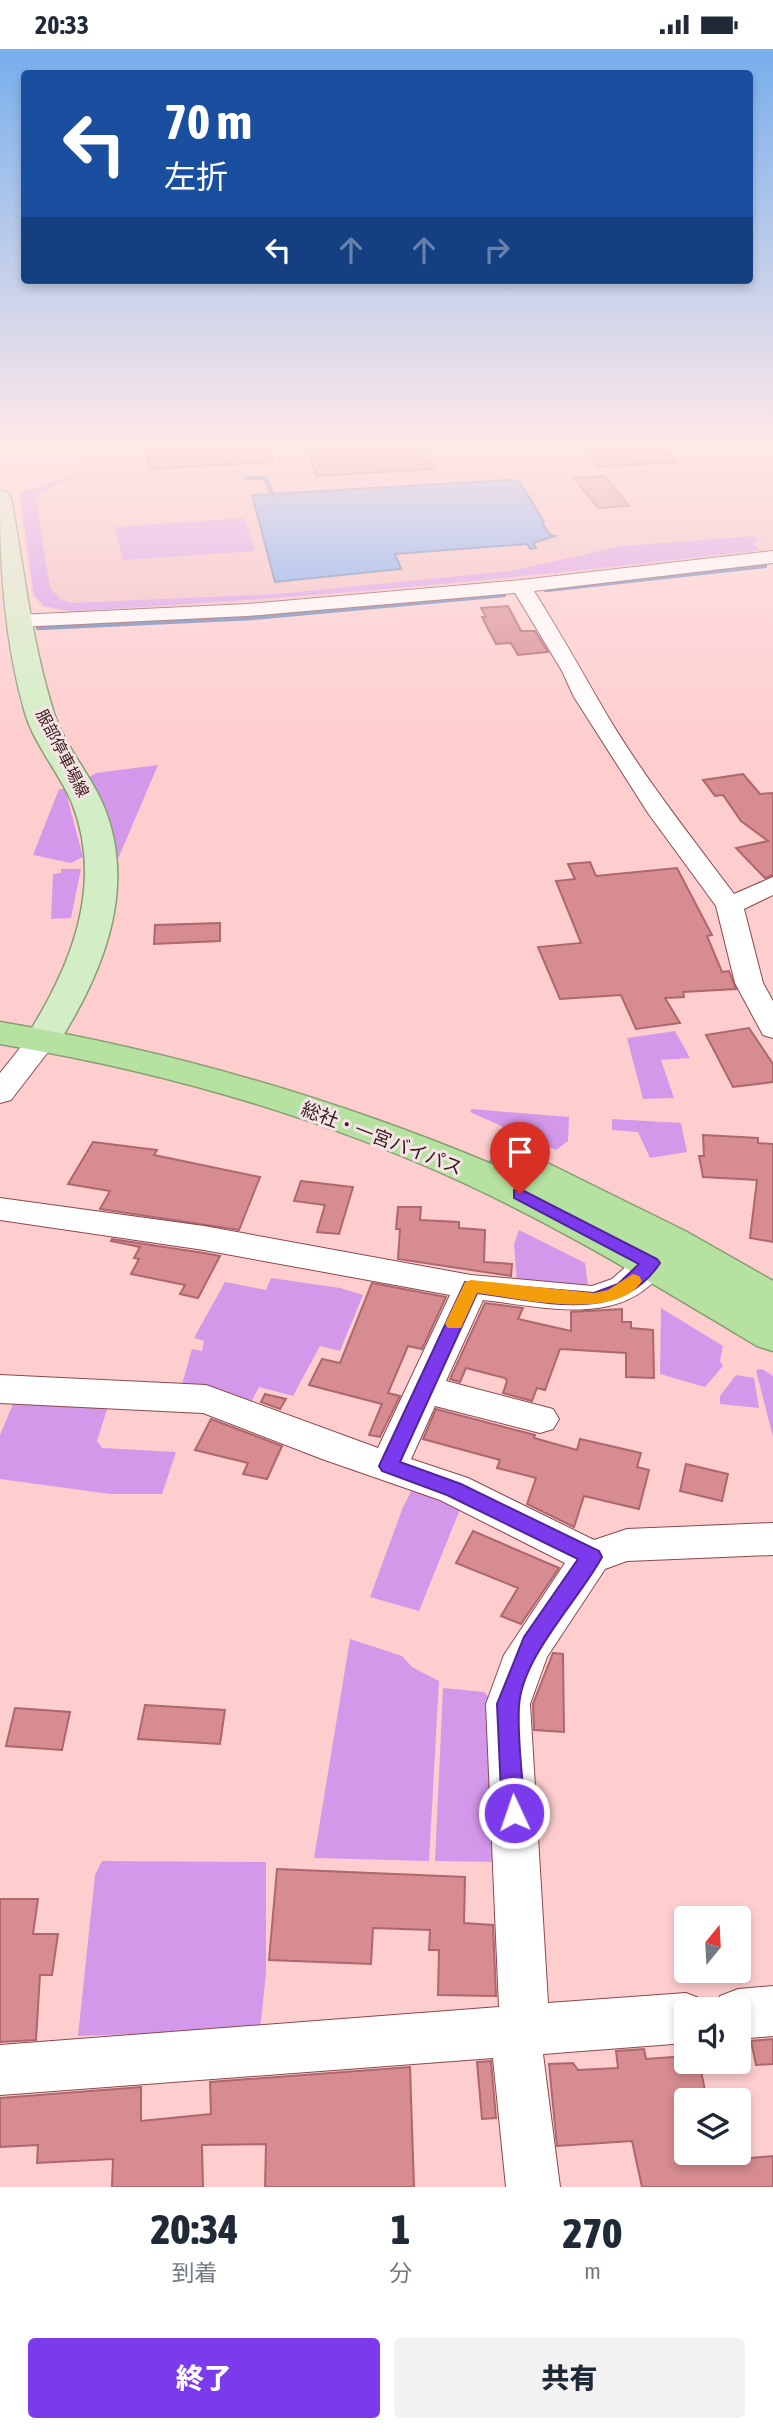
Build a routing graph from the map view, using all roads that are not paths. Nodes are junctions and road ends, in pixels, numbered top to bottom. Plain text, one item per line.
1 (4, 540) edge
2 (773, 557) edge
3 (521, 586) junction
4 (12, 626) edge
5 (773, 885) edge
6 (729, 906) junction
7 (0, 1013) edge
8 (770, 1018) edge
9 (49, 1030) junction
10 (0, 1033) edge
11 (0, 1093) edge
12 (0, 1209) edge
13 (651, 1263) junction
14 (471, 1287) junction
15 (773, 1300) edge
16 (773, 1335) edge
17 (0, 1389) edge
18 (424, 1389) junction
19 (540, 1419) dead end
20 (389, 1466) junction
21 (773, 1539) edge
22 (591, 1557) junction
23 (773, 2011) edge
24 (751, 2013) edge
25 (674, 2019) edge
26 (520, 2032) junction
27 (0, 2070) edge
28 (533, 2187) edge

1 - 4 main road, 服部停車場線
2 - 3 street
3 - 4 street
3 - 6 street
4 - 9 main road, 服部停車場線
5 - 6 street
6 - 8 street
7 - 9 highway, 総社・一宮バイパス
9 - 10 highway, 総社・一宮バイパス
9 - 11 street
9 - 13 highway, 総社・一宮バイパス
9 - 15 highway, 総社・一宮バイパス
12 - 14 street
13 - 14 street
13 - 16 highway, 総社・一宮バイパス
14 - 18 street
17 - 20 street
18 - 19 street
18 - 20 street
20 - 22 street
21 - 22 street
22 - 26 street
23 - 24 street
25 - 26 street
26 - 27 street
26 - 28 street

